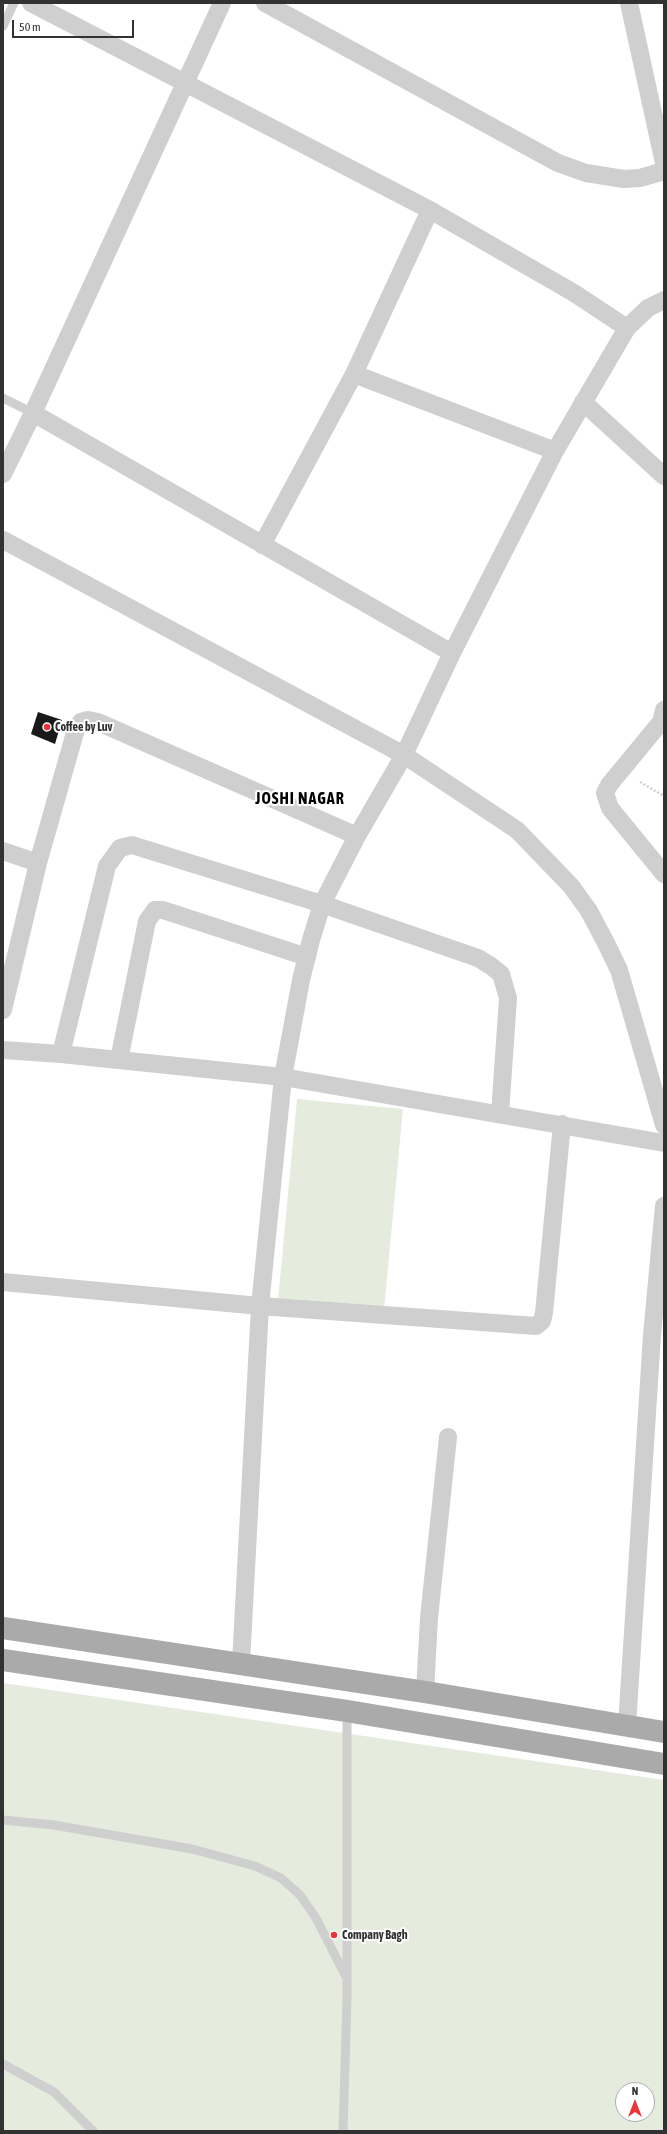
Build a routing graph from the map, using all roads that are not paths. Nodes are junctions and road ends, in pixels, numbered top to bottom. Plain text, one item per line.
1 (14, 3) edge
2 (31, 3) edge
3 (222, 3) edge
4 (265, 3) edge
5 (629, 3) edge
6 (3, 26) edge
7 (186, 82) junction
8 (664, 163) edge
9 (664, 171) edge
10 (430, 210) junction
11 (664, 300) edge
12 (627, 328) junction
13 (354, 374) junction
14 (3, 398) edge
15 (583, 402) junction
16 (33, 413) junction
17 (556, 451) junction
18 (3, 474) edge
19 (664, 476) edge
20 (3, 540) edge
21 (262, 545) junction
22 (452, 653) junction
23 (663, 718) edge
24 (404, 755) junction
25 (357, 836) junction
26 (3, 851) edge
27 (38, 863) junction
28 (664, 874) edge
29 (322, 904) junction
30 (307, 957) junction
31 (3, 1010) edge
32 (3, 1050) edge
33 (61, 1054) junction
34 (118, 1060) junction
35 (284, 1077) junction
36 (500, 1114) junction
37 (562, 1124) junction
38 (664, 1125) edge
39 (664, 1143) edge
40 (664, 1206) edge
41 (3, 1282) edge
42 (260, 1306) junction
43 (658, 1336) edge
44 (448, 1437) dead end
45 (3, 1628) edge
46 (3, 1660) edge
47 (241, 1663) junction
48 (425, 1692) junction
49 (347, 1711) junction
50 (627, 1726) junction
51 (664, 1732) edge
52 (664, 1764) edge
53 (3, 1820) edge
54 (347, 1978) junction
55 (3, 2064) edge
56 (93, 2131) edge
57 (343, 2131) edge

1 - 6 lane
2 - 7 street
3 - 7 street
4 - 9 street
5 - 8 street
7 - 10 street
7 - 16 street
10 - 12 street
10 - 13 street
11 - 12 street
12 - 15 street
13 - 17 street
13 - 21 street
14 - 16 lane
15 - 17 street
15 - 19 street
16 - 18 street
16 - 21 street
17 - 22 street
20 - 24 street
21 - 22 street
22 - 24 street
23 - 28 street
24 - 25 street
24 - 38 street
25 - 27 street
25 - 29 street
26 - 27 street
27 - 31 street
29 - 30 street
29 - 33 street
29 - 36 street
30 - 34 street
30 - 35 street
32 - 33 street
33 - 34 street
34 - 35 street
35 - 36 street
35 - 42 street
36 - 37 street
37 - 39 street
37 - 42 street
40 - 43 street
41 - 42 street
42 - 47 street
43 - 50 street
44 - 48 street
45 - 47 main road
46 - 49 main road
47 - 48 main road
48 - 50 main road
49 - 52 main road
49 - 54 lane
50 - 51 main road
53 - 54 lane
54 - 57 lane
55 - 56 lane

